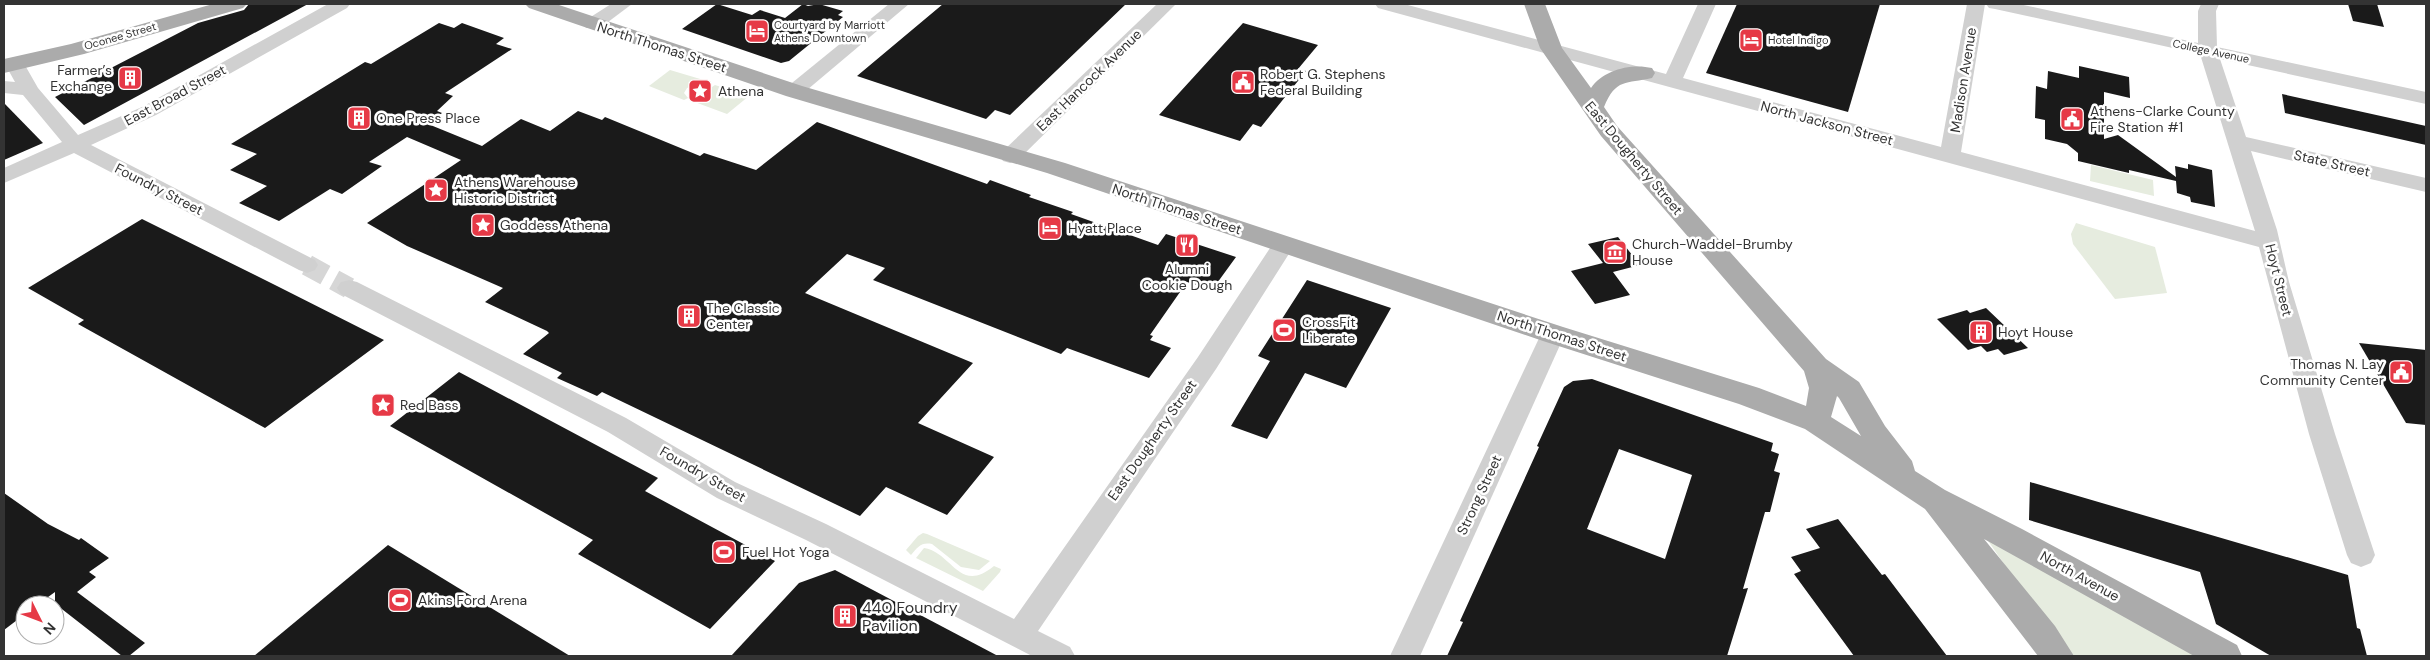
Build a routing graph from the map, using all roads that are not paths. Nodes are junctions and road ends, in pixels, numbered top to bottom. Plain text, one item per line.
1 (236, 4) edge
2 (341, 4) edge
3 (536, 4) edge
4 (624, 4) edge
5 (900, 4) edge
6 (1167, 4) edge
7 (1384, 4) edge
8 (1535, 4) edge
9 (1708, 4) edge
10 (1976, 4) edge
11 (1995, 4) edge
12 (2210, 4) edge
13 (594, 24) junction
14 (1551, 48) junction
15 (2208, 51) junction
16 (9, 65) edge
17 (1644, 74) junction
18 (1672, 81) junction
19 (4, 87) edge
20 (29, 90) junction
21 (794, 91) junction
22 (2426, 98) edge
23 (1592, 108) junction
24 (2237, 141) junction
25 (76, 145) junction
26 (1010, 156) junction
27 (1950, 157) junction
28 (4, 176) edge
29 (2426, 185) edge
30 (2269, 242) junction
31 (1284, 244) junction
32 (307, 265) tunnel mouth
33 (349, 288) tunnel mouth
34 (1553, 334) junction
35 (1816, 366) junction
36 (1816, 421) junction
37 (1909, 480) junction
38 (1934, 499) junction
39 (2361, 556) dead end
40 (1019, 635) junction
41 (1060, 656) edge
42 (1405, 656) edge
43 (2057, 656) edge
44 (2225, 656) edge

1 - 16 main road, Oconee Street
2 - 25 street, East Broad Street
3 - 13 main road, North Thomas Street
4 - 13 street
5 - 21 street
6 - 26 street, East Hancock Avenue
7 - 14 street, North Jackson Street
8 - 14 main road, East Dougherty Street
9 - 18 street
10 - 27 street, Madison Avenue
11 - 15 street, College Avenue
12 - 15 street, Hoyt Street
13 - 21 main road, North Thomas Street
14 - 17 street, North Jackson Street
14 - 23 main road, East Dougherty Street
15 - 22 street, College Avenue
15 - 24 street, Hoyt Street
16 - 20 street, Foundry Street
17 - 18 street, North Jackson Street
17 - 23 main road
18 - 27 street, North Jackson Street
19 - 20 street
20 - 25 street, Foundry Street
21 - 26 main road, North Thomas Street
23 - 35 main road, East Dougherty Street
24 - 29 street, State Street
24 - 30 street, Hoyt Street
25 - 28 street, East Broad Street
25 - 32 street, Foundry Street
26 - 31 main road, North Thomas Street
27 - 30 street, North Jackson Street
30 - 39 street, Hoyt Street
31 - 34 main road, North Thomas Street
31 - 40 street, East Dougherty Street
33 - 40 street, Foundry Street
34 - 36 main road, North Thomas Street
34 - 42 street, Strong Street
35 - 36 main road, East Dougherty Street
35 - 37 main road
36 - 37 main road, North Avenue
37 - 38 main road, North Avenue
38 - 43 main road, North Avenue
38 - 44 main road, North Avenue
40 - 41 street, Foundry Street

